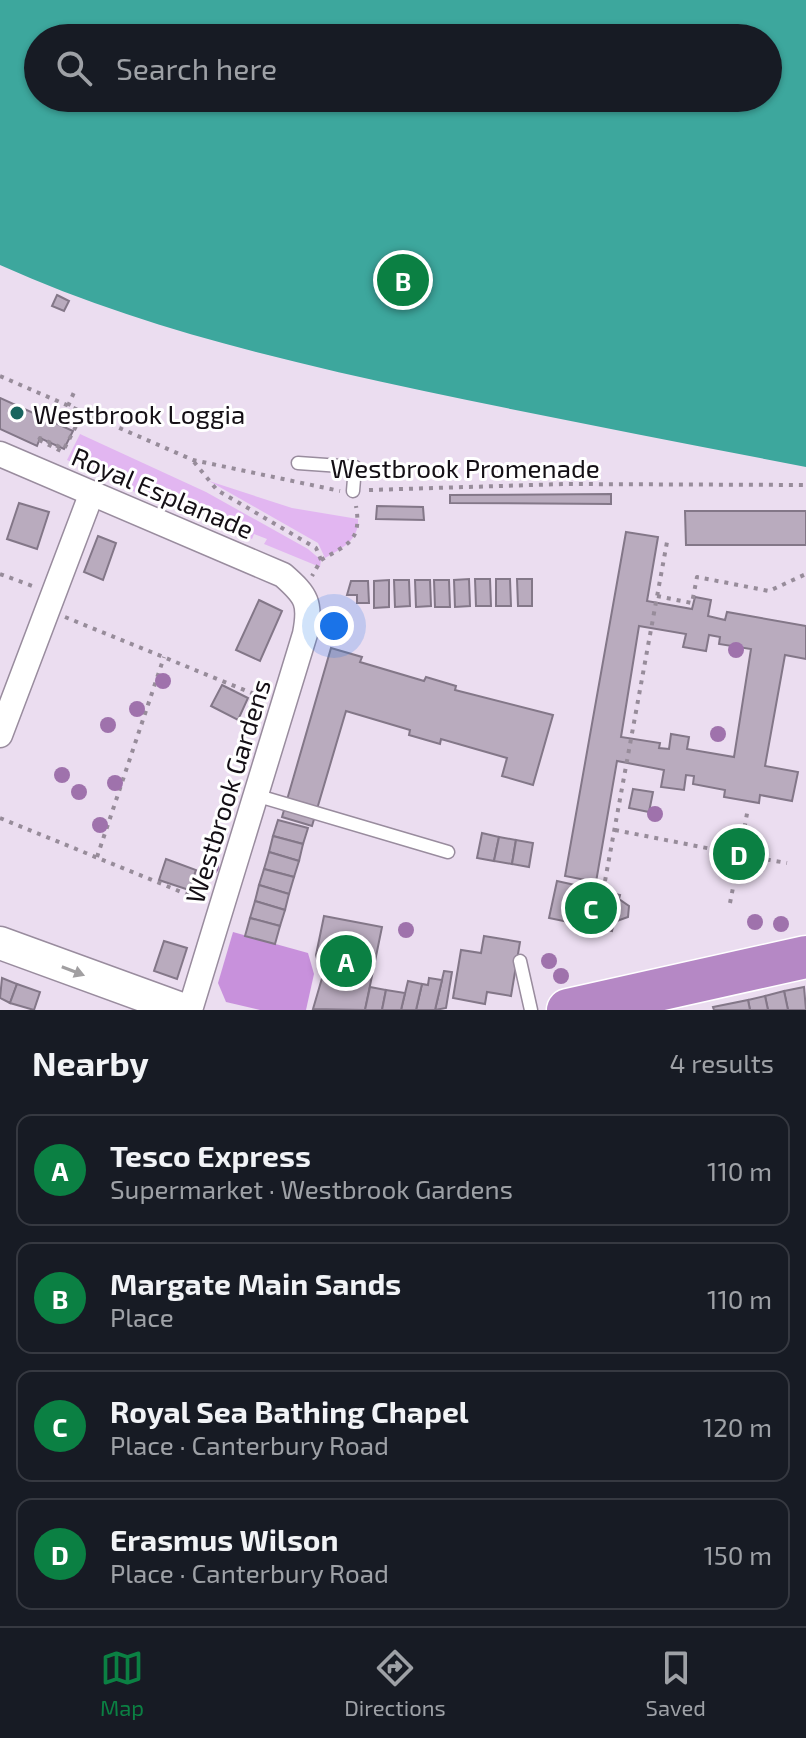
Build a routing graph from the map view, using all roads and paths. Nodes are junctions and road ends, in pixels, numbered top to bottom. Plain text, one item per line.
1 (0, 376) edge
2 (75, 390) dead end
3 (68, 406) junction
4 (83, 413) junction
5 (61, 451) dead end
6 (0, 454) edge
7 (193, 460) junction
8 (298, 463) dead end
9 (806, 485) edge
10 (353, 491) junction
11 (91, 495) junction
12 (359, 524) dead end
13 (667, 542) dead end
14 (321, 560) junction
15 (0, 574) edge
16 (806, 574) edge
17 (300, 590) junction
18 (657, 596) junction
19 (50, 602) junction
20 (164, 657) junction
21 (281, 705) junction
22 (0, 735) edge
23 (255, 795) junction
24 (748, 808) dead end
25 (0, 818) edge
26 (615, 830) junction
27 (741, 847) junction
28 (448, 852) dead end
29 (732, 853) junction
30 (747, 856) junction
31 (97, 857) junction
32 (738, 862) junction
33 (787, 863) dead end
34 (605, 881) dead end
35 (730, 903) dead end
36 (221, 908) junction
37 (0, 943) edge
38 (806, 957) edge
39 (520, 961) dead end
40 (184, 1010) edge
41 (190, 1010) edge
42 (531, 1010) edge
43 (568, 1010) edge

1 - 3 path, Westbrook Promenade
2 - 3 path
3 - 4 path, Westbrook Promenade
4 - 5 path
4 - 7 path, Westbrook Promenade
6 - 11 street, Royal Esplanade
7 - 10 path, Westbrook Promenade
7 - 14 path
8 - 10 lane
9 - 10 path, Westbrook Promenade
11 - 17 street, Royal Esplanade
11 - 19 street
12 - 14 path
13 - 18 path
14 - 17 path
15 - 19 path
16 - 18 path
17 - 21 street, Westbrook Gardens
18 - 26 path
19 - 20 path
19 - 22 street
20 - 21 path
20 - 31 path
21 - 23 street, Westbrook Gardens
23 - 28 lane
23 - 36 street, Westbrook Gardens
24 - 27 path
25 - 31 path
26 - 29 path
26 - 34 path
27 - 29 path
27 - 30 path
29 - 32 path
30 - 32 path
30 - 33 path
31 - 36 path
32 - 35 path
36 - 41 street, Westbrook Gardens
37 -> 40 street
38 - 43 highway
39 - 42 lane

